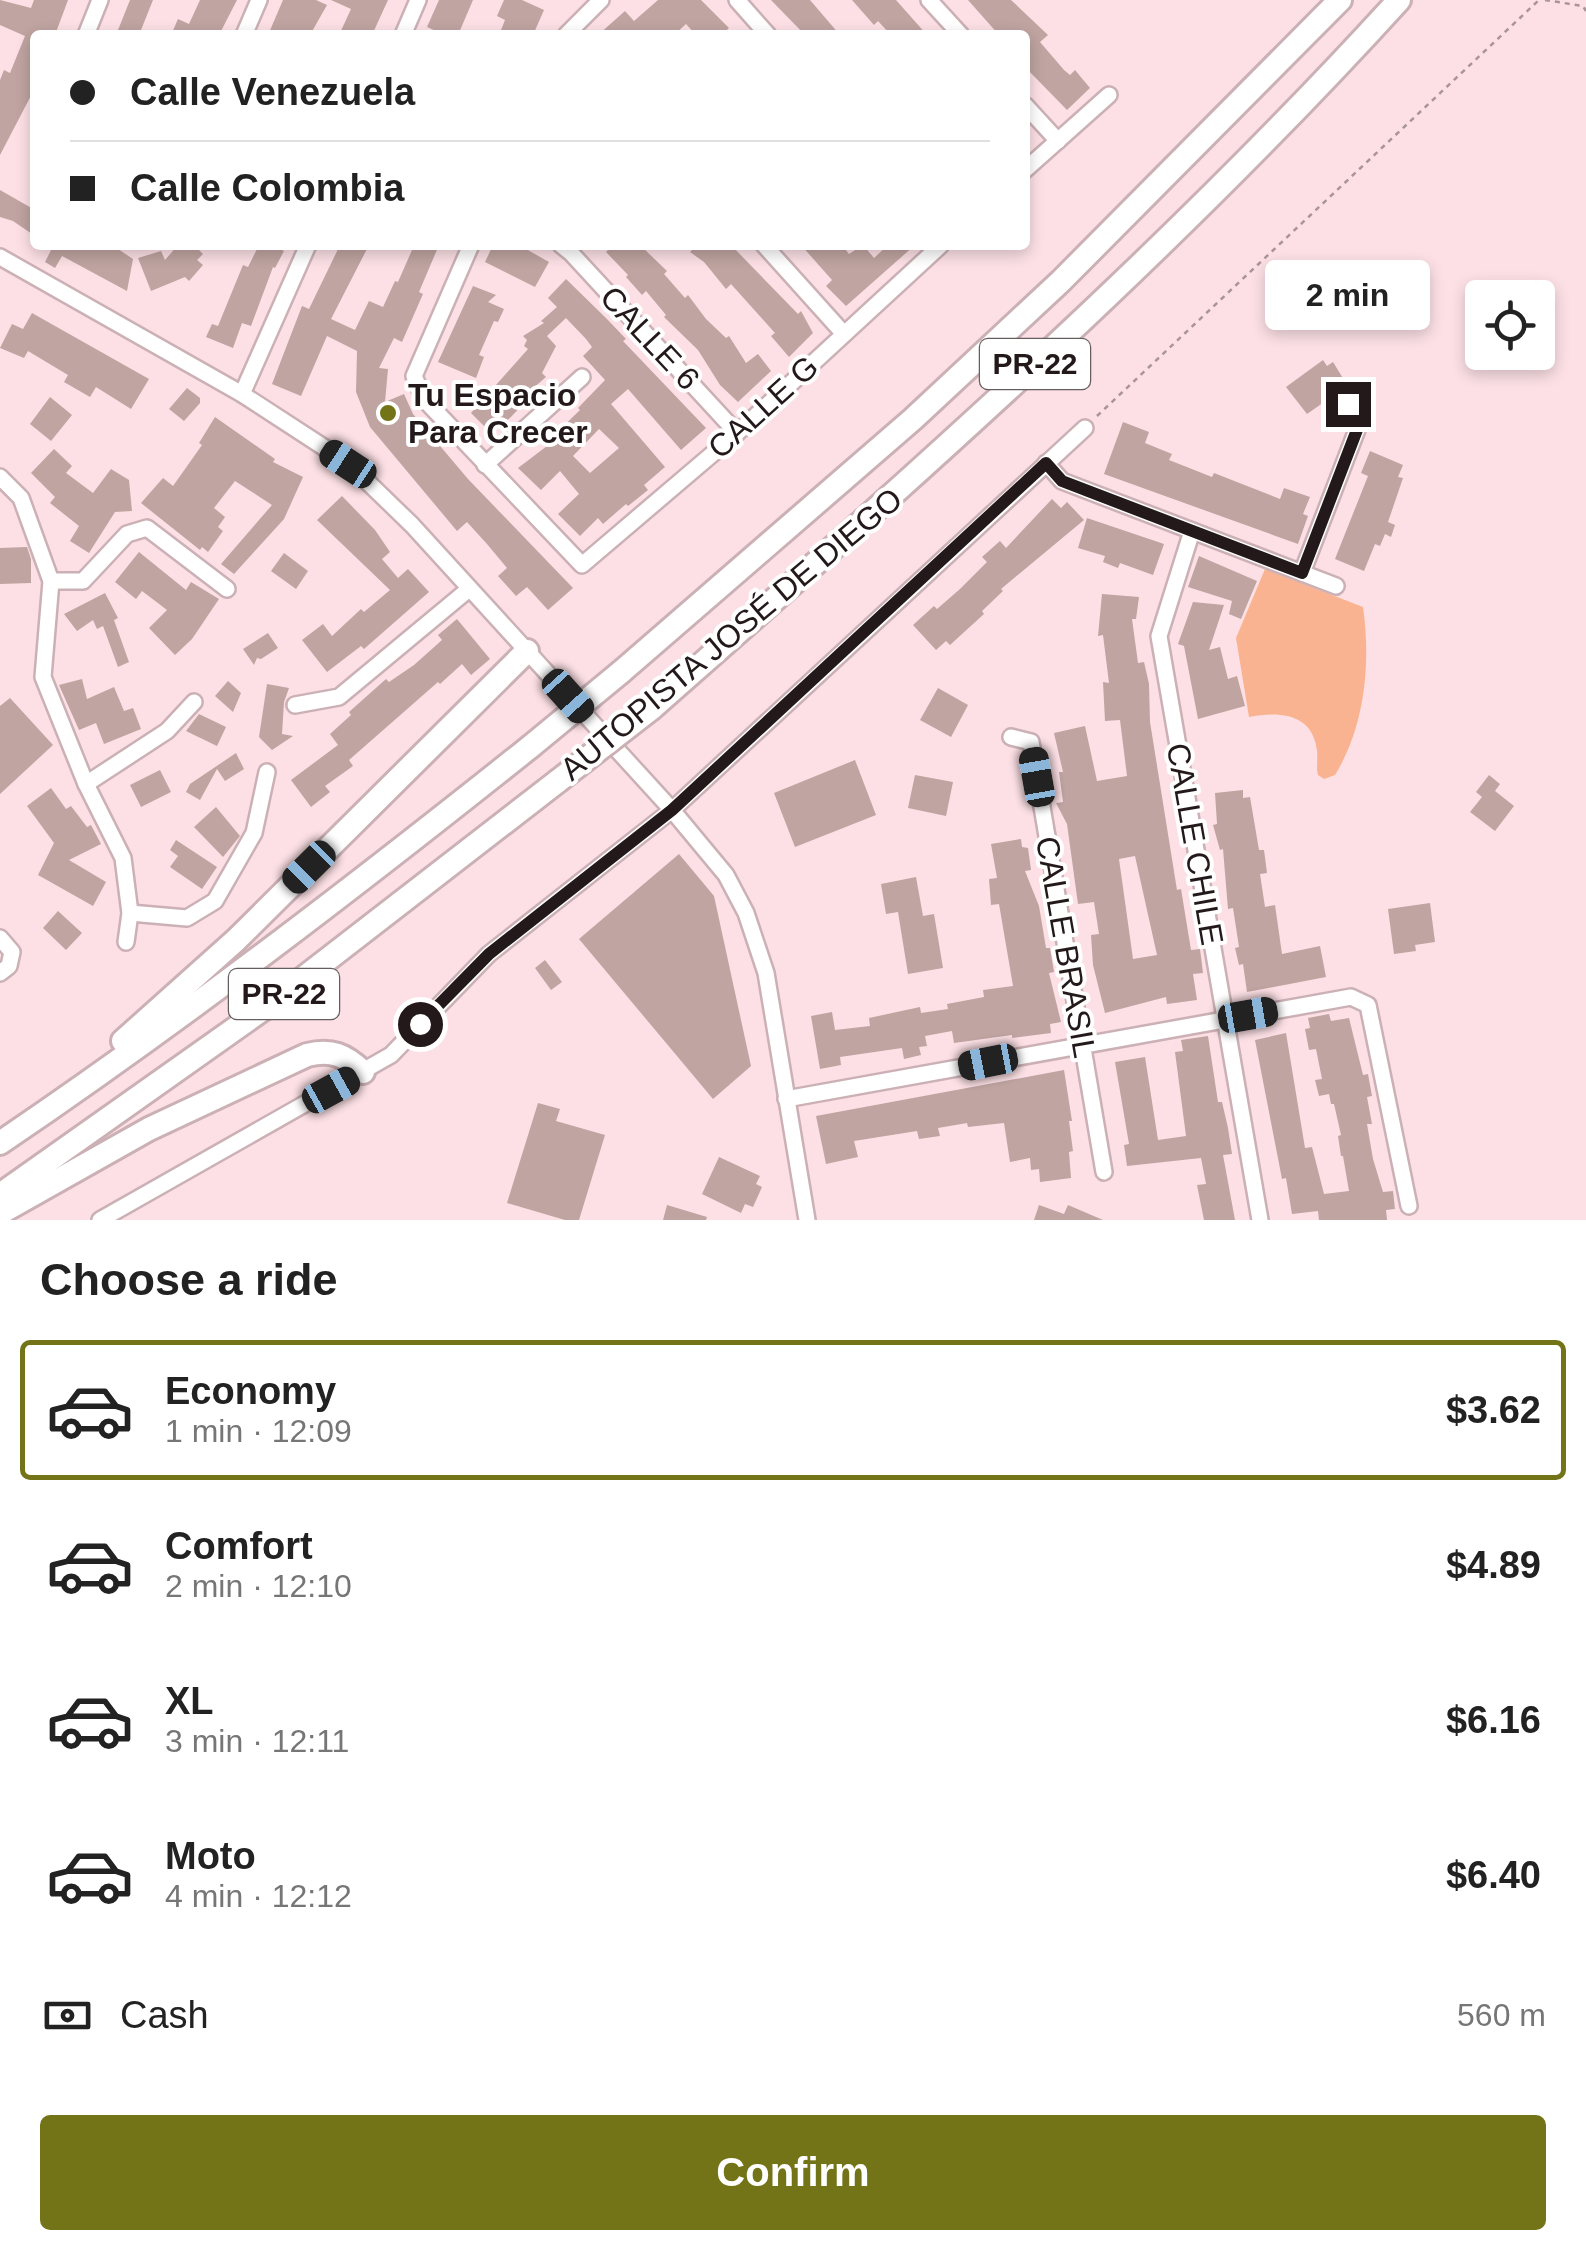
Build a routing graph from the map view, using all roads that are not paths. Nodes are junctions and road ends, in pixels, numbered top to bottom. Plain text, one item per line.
1 (100, 0) edge
2 (259, 0) edge
3 (418, 0) edge
4 (601, 0) edge
5 (737, 0) edge
6 (929, 0) edge
7 (1340, 0) edge
8 (1399, 0) edge
9 (88, 30) edge
10 (246, 30) edge
11 (404, 30) edge
12 (573, 30) edge
13 (764, 30) edge
14 (956, 30) edge
15 (1109, 95) dead end
16 (1030, 110) edge
17 (1058, 140) junction
18 (1030, 165) edge
19 (306, 250) edge
20 (469, 250) edge
21 (567, 250) edge
22 (768, 250) edge
23 (936, 250) edge
24 (0, 258) edge
25 (844, 334) junction
26 (582, 376) dead end
27 (242, 394) junction
28 (1348, 404) dead end
29 (1085, 428) road end
30 (737, 432) junction
31 (1046, 463) junction
32 (485, 464) junction
33 (0, 477) edge
34 (1192, 530) junction
35 (1302, 573) junction
36 (52, 581) junction
37 (1336, 586) dead end
38 (227, 588) dead end
39 (469, 588) junction
40 (526, 651) junction
41 (194, 702) dead end
42 (295, 705) dead end
43 (1011, 737) dead end
44 (267, 772) dead end
45 (86, 784) junction
46 (672, 810) junction
47 (130, 913) junction
48 (0, 938) edge
49 (126, 942) dead end
50 (0, 973) edge
51 (1224, 1019) junction
52 (1083, 1044) junction
53 (363, 1072) junction
54 (74, 1093) junction
55 (786, 1099) junction
56 (0, 1143) edge
57 (1104, 1172) dead end
58 (0, 1195) edge
59 (1409, 1206) dead end
60 (0, 1212) edge
61 (100, 1220) edge
62 (807, 1220) edge
63 (1260, 1220) edge

1 - 9 street
2 - 10 street
3 - 11 street
4 - 12 street
5 - 13 street
6 - 14 street
7 - 54 highway, AUTOPISTA JOSÉ DE DIEGO / PR-22, bridge
8 - 58 highway, AUTOPISTA JOSÉ DE DIEGO / PR-22, bridge
15 - 17 street
16 - 17 street
17 - 18 street
19 - 27 street
20 - 32 street
21 - 30 street, CALLE 6
22 - 25 street
23 - 25 street, CALLE G
24 - 27 street
25 - 30 street, CALLE G
26 - 32 street
27 - 39 street
28 - 35 street
29 - 31 street
30 - 32 street, CALLE G
31 - 34 street
31 - 46 street
33 - 36 street
34 - 35 street
34 - 51 street, CALLE CHILE
35 - 37 street
36 - 38 street
36 - 45 street
39 - 40 street
39 - 42 street
40 - 46 street
40 - 54 highway
41 - 45 street
43 - 52 street, CALLE BRASIL
44 - 47 street
45 - 47 street
46 - 53 street
46 - 55 street
47 - 49 street
48 - 50 street
51 - 52 street
51 - 59 street
51 - 63 street, CALLE CHILE
52 - 55 street
52 - 57 street, CALLE BRASIL
53 - 60 highway
53 - 61 street
54 - 56 highway, AUTOPISTA JOSÉ DE DIEGO / PR-22
55 - 62 street

